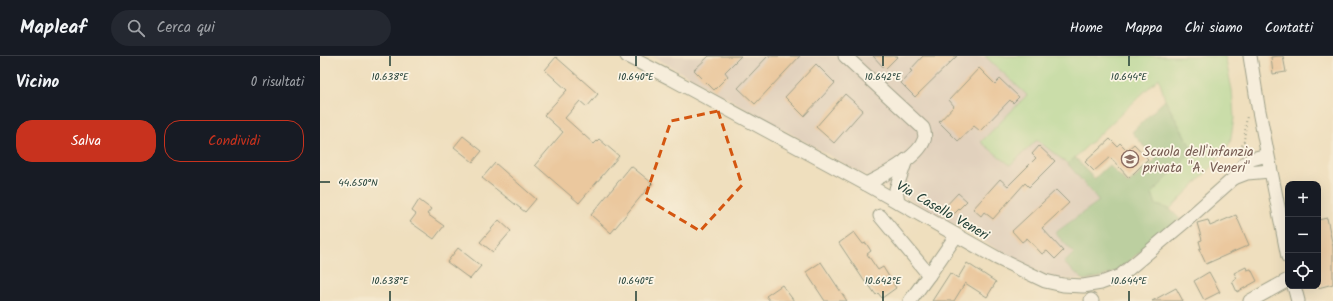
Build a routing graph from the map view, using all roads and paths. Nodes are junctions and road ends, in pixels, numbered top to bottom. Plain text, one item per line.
1 (627, 56) edge
2 (845, 56) edge
3 (1250, 56) edge
4 (1247, 111) dead end
5 (1267, 155) junction
6 (1237, 158) dead end
7 (906, 160) junction
8 (1270, 171) junction
9 (1234, 178) junction
10 (866, 184) junction
11 (898, 202) junction
12 (880, 216) dead end
13 (956, 236) junction
14 (1287, 253) edge
15 (929, 275) junction
16 (1285, 282) edge
17 (1295, 289) edge
18 (912, 300) edge
19 (1250, 301) edge
20 (1298, 301) edge

1 - 10 street, Via Casello Veneri
2 - 7 street
3 - 5 street
4 - 6 path
5 - 8 street
5 - 9 street, Via Casello Veneri
7 - 10 street
7 - 11 street
8 - 9 street, Via Casello Veneri
8 - 14 street
9 - 13 street, Via Casello Veneri
10 - 11 street, Via Casello Veneri
11 - 13 street, Via Casello Veneri
12 - 15 street
13 - 15 street
15 - 18 street
16 - 19 street
17 - 20 street

